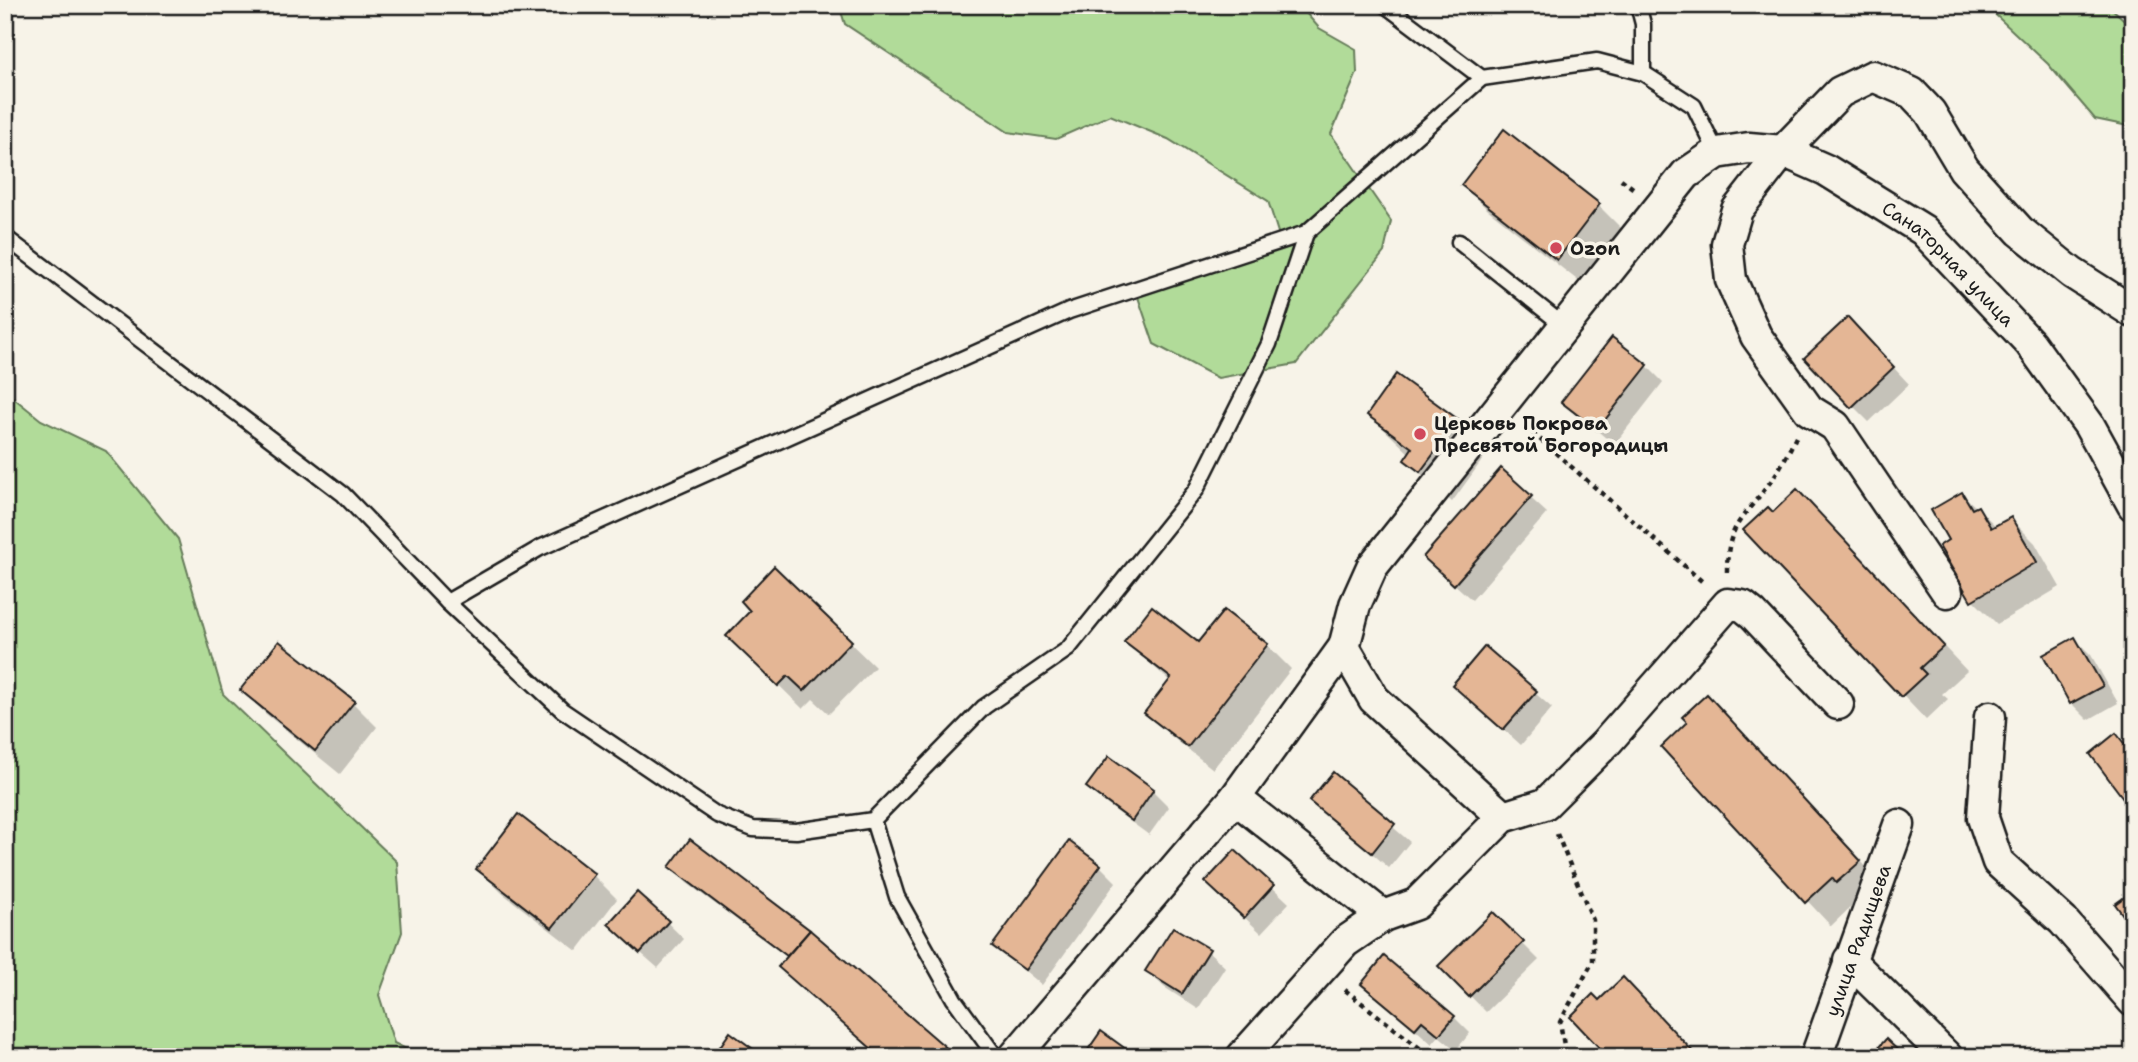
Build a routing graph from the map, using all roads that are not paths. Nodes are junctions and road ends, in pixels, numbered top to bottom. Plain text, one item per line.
1 (1385, 5) edge
2 (1638, 5) edge
3 (1643, 73) junction
4 (1482, 78) junction
5 (1783, 150) junction
6 (1717, 153) junction
7 (1306, 233) junction
8 (5, 236) edge
9 (1459, 242) dead end
10 (2133, 312) edge
11 (1563, 325) junction
12 (2133, 505) edge
13 (1947, 592) dead end
14 (447, 602) junction
15 (1344, 647) junction
16 (1838, 704) dead end
17 (1990, 717) dead end
18 (1235, 798) junction
19 (1503, 817) junction
20 (873, 820) junction
21 (1899, 825) dead end
22 (1383, 916) junction
23 (1849, 960) junction
24 (2133, 1001) edge
25 (996, 1057) edge
26 (1014, 1057) edge
27 (1242, 1057) edge
28 (1816, 1057) edge
29 (1947, 1057) edge

1 - 4 lane
2 - 3 lane
3 - 4 lane
3 - 6 lane
4 - 7 lane
5 - 6 street, Санаторная улица
5 - 10 street
5 - 12 street, Санаторная улица
5 - 13 street
6 - 11 street, Санаторная улица
7 - 14 lane
7 - 20 lane
8 - 14 lane
9 - 11 lane
11 - 15 street, Санаторная улица
14 - 20 lane
15 - 18 street
15 - 19 street
16 - 19 street
17 - 24 street
18 - 22 street
18 - 26 street
19 - 22 street
20 - 25 lane
21 - 23 street, улица Радищева
22 - 27 street
23 - 28 street, улица Радищева
23 - 29 street

